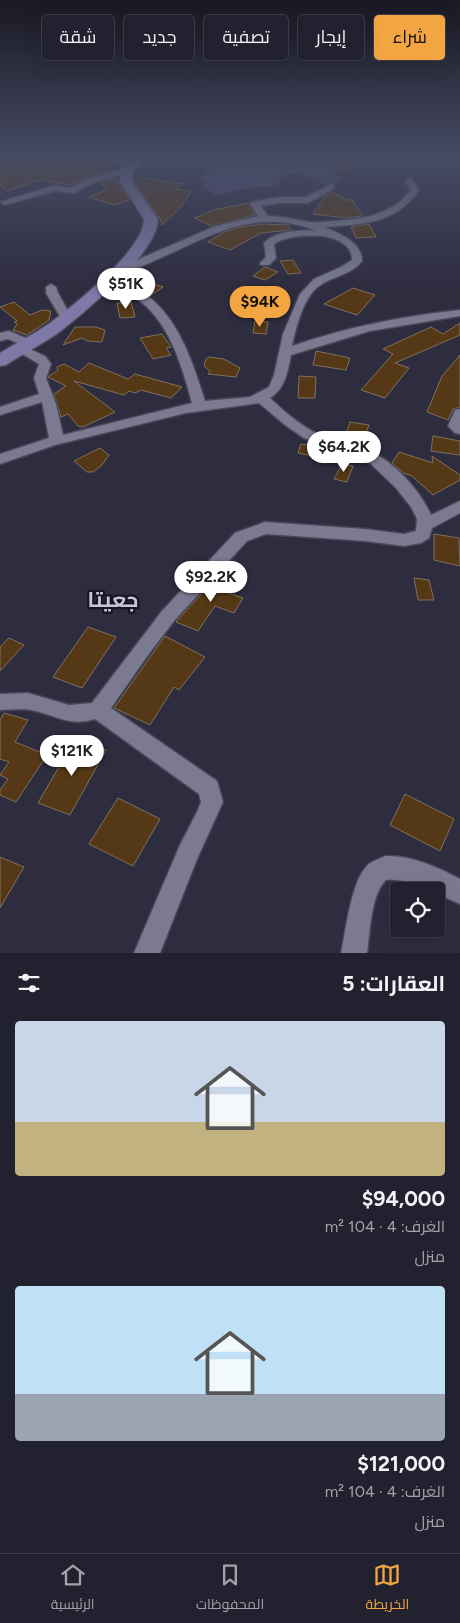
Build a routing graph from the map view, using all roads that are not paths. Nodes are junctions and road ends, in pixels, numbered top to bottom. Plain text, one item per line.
1 (14, 199) edge
2 (138, 199) edge
3 (309, 199) edge
4 (409, 199) edge
5 (5, 202) dead end
6 (266, 220) junction
7 (309, 225) junction
8 (330, 233) junction
9 (265, 263) dead end
10 (122, 270) junction
11 (106, 282) junction
12 (51, 287) dead end
13 (460, 313) edge
14 (66, 318) junction
15 (289, 334) junction
16 (0, 337) edge
17 (325, 338) junction
18 (25, 347) junction
19 (284, 353) junction
20 (0, 361) edge
21 (46, 396) junction
22 (261, 398) junction
23 (200, 406) junction
24 (0, 411) edge
25 (460, 413) edge
26 (460, 430) edge
27 (58, 440) junction
28 (0, 459) edge
29 (460, 506) edge
30 (425, 525) junction
31 (0, 702) edge
32 (98, 710) junction
33 (460, 892) edge
34 (147, 953) edge
35 (354, 953) edge

1 - 5 street
2 - 10 street
3 - 6 street
4 - 7 street
6 - 7 street
6 - 10 street
7 - 8 street
8 - 9 street
8 - 15 street
10 - 11 street
11 - 14 street
11 - 23 street
12 - 14 street
13 - 17 street
14 - 18 street
15 - 17 street
15 - 19 street
16 - 18 street
17 - 19 street
18 - 20 street
18 - 21 street
19 - 22 street
21 - 24 street
21 - 27 street
22 - 23 street
22 - 30 street
23 - 27 street
25 - 26 street
27 - 28 street
29 - 30 street
30 - 32 street
31 - 32 street
32 - 34 street
33 - 35 street

